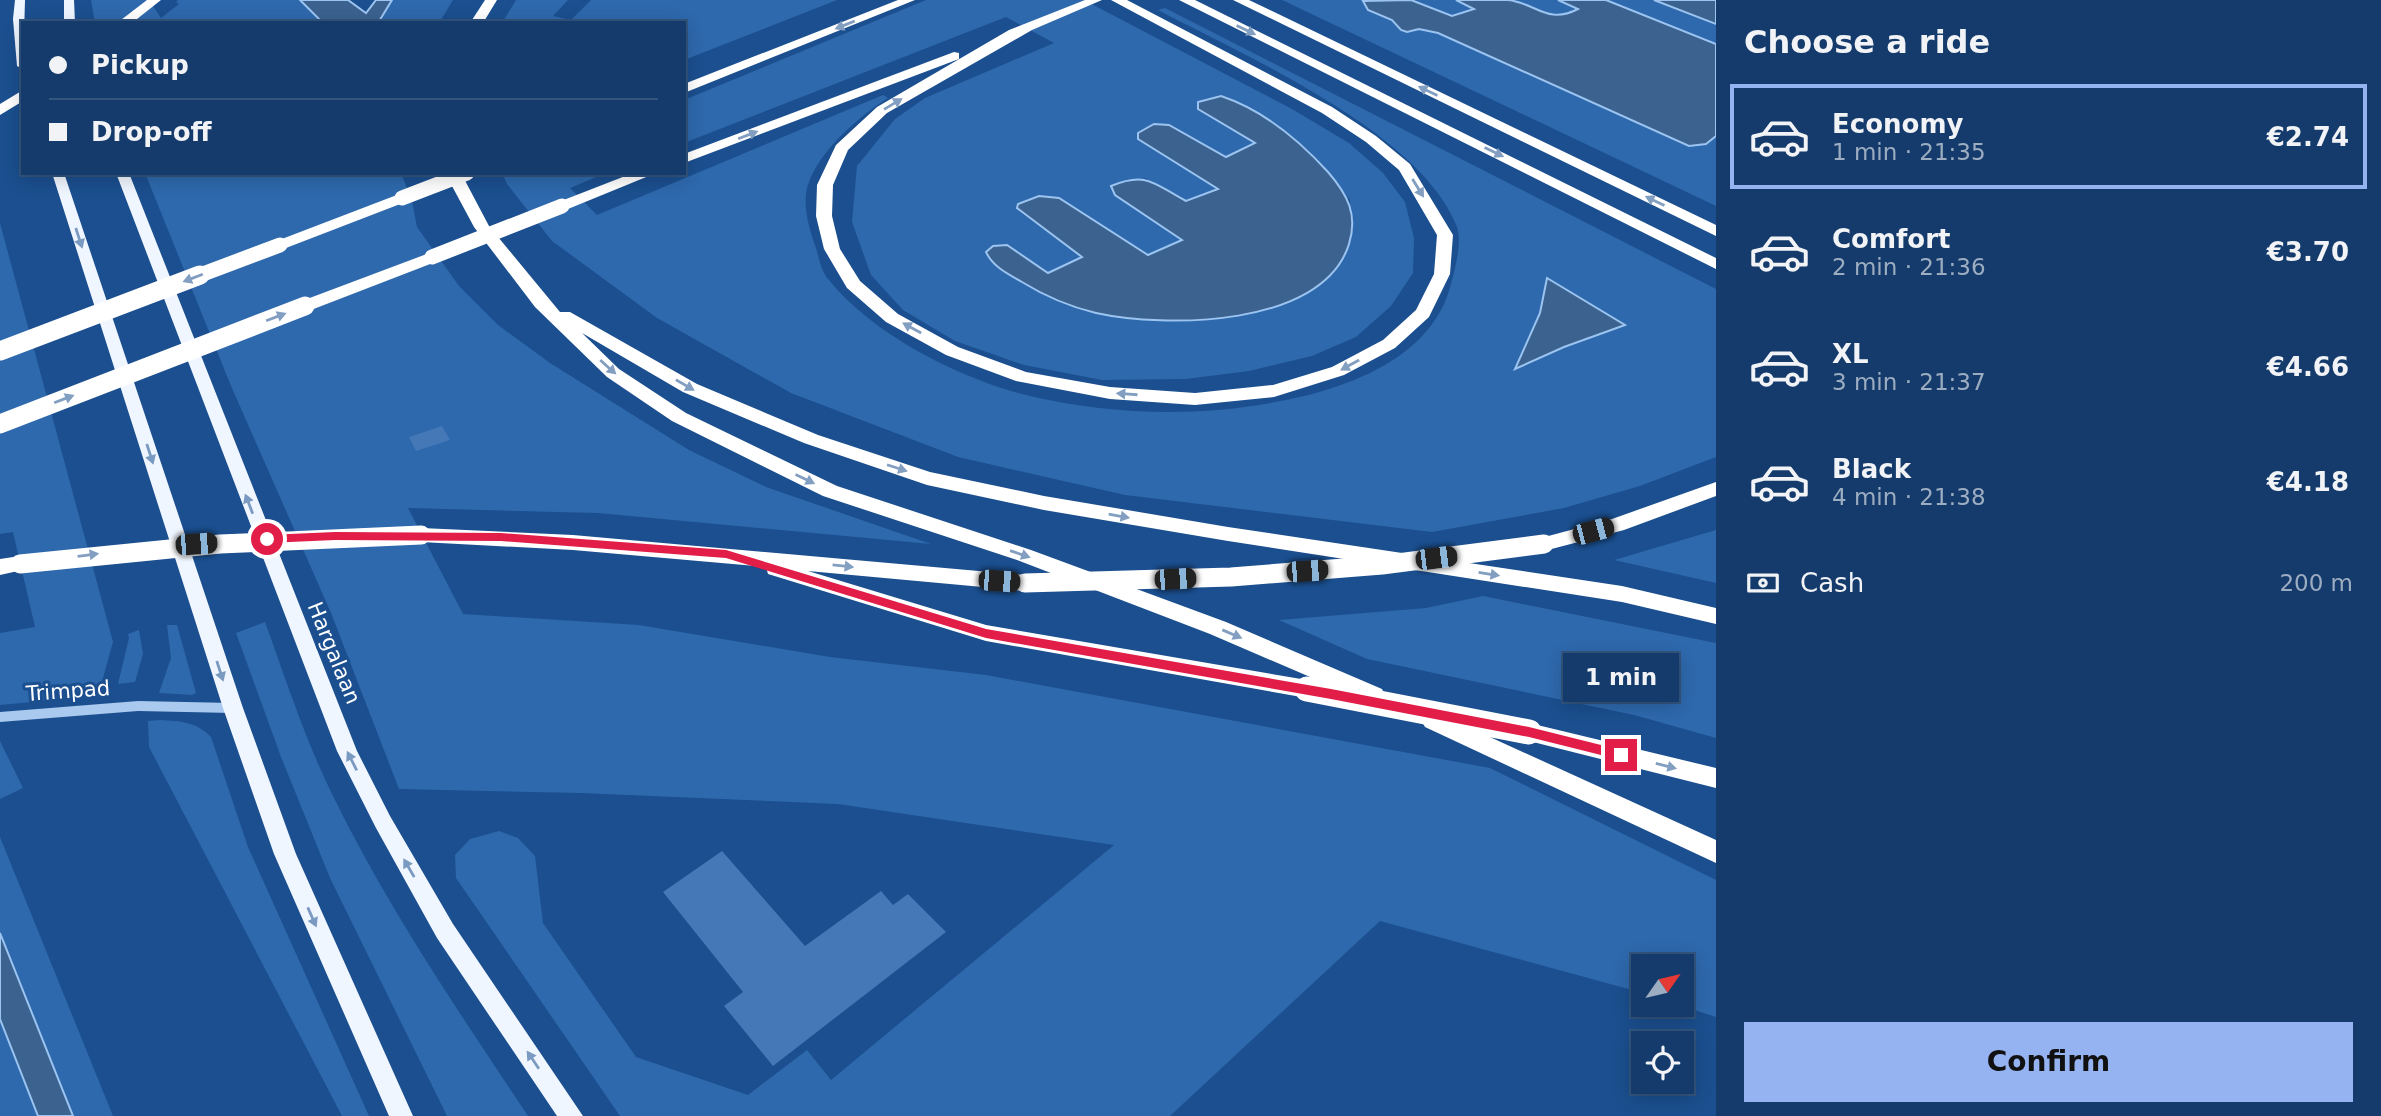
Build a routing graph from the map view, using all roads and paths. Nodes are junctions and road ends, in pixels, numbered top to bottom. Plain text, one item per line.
1 (20, 0) edge
2 (69, 0) edge
3 (155, 0) edge
4 (491, 0) edge
5 (909, 0) edge
6 (1096, 0) edge
7 (1118, 0) edge
8 (1185, 0) edge
9 (1239, 0) edge
10 (70, 21) edge
11 (126, 21) edge
12 (477, 21) edge
13 (1027, 28) junction
14 (21, 47) edge
15 (686, 88) edge
16 (21, 95) edge
17 (0, 111) edge
18 (686, 158) edge
19 (59, 175) edge
20 (123, 175) edge
21 (454, 175) edge
22 (462, 175) edge
23 (643, 175) edge
24 (1716, 231) edge
25 (1716, 264) edge
26 (541, 303) junction
27 (0, 351) edge
28 (0, 424) edge
29 (1716, 489) edge
30 (726, 554) junction
31 (10, 566) edge
32 (1716, 616) edge
33 (233, 708) junction
34 (0, 717) edge
35 (1716, 779) edge
36 (1716, 852) edge
37 (401, 1116) edge
38 (571, 1116) edge

1 - 14 main road
2 - 10 main road
3 - 11 highway
4 - 12 highway
5 -> 15 highway
6 - 13 highway
7 -> 13 highway
8 -> 25 highway
24 -> 9 highway
18 -> 13 highway
16 - 17 highway
19 -> 33 main road
38 -> 20 main road, Hargalaan
21 - 26 highway
22 -> 27 highway, bridge
28 -> 23 highway, bridge
26 -> 32 highway
26 -> 36 highway
30 -> 29 highway, bridge
31 -> 30 highway, bridge
30 -> 35 highway, bridge
33 - 34 street, Trimpad
33 -> 37 main road

